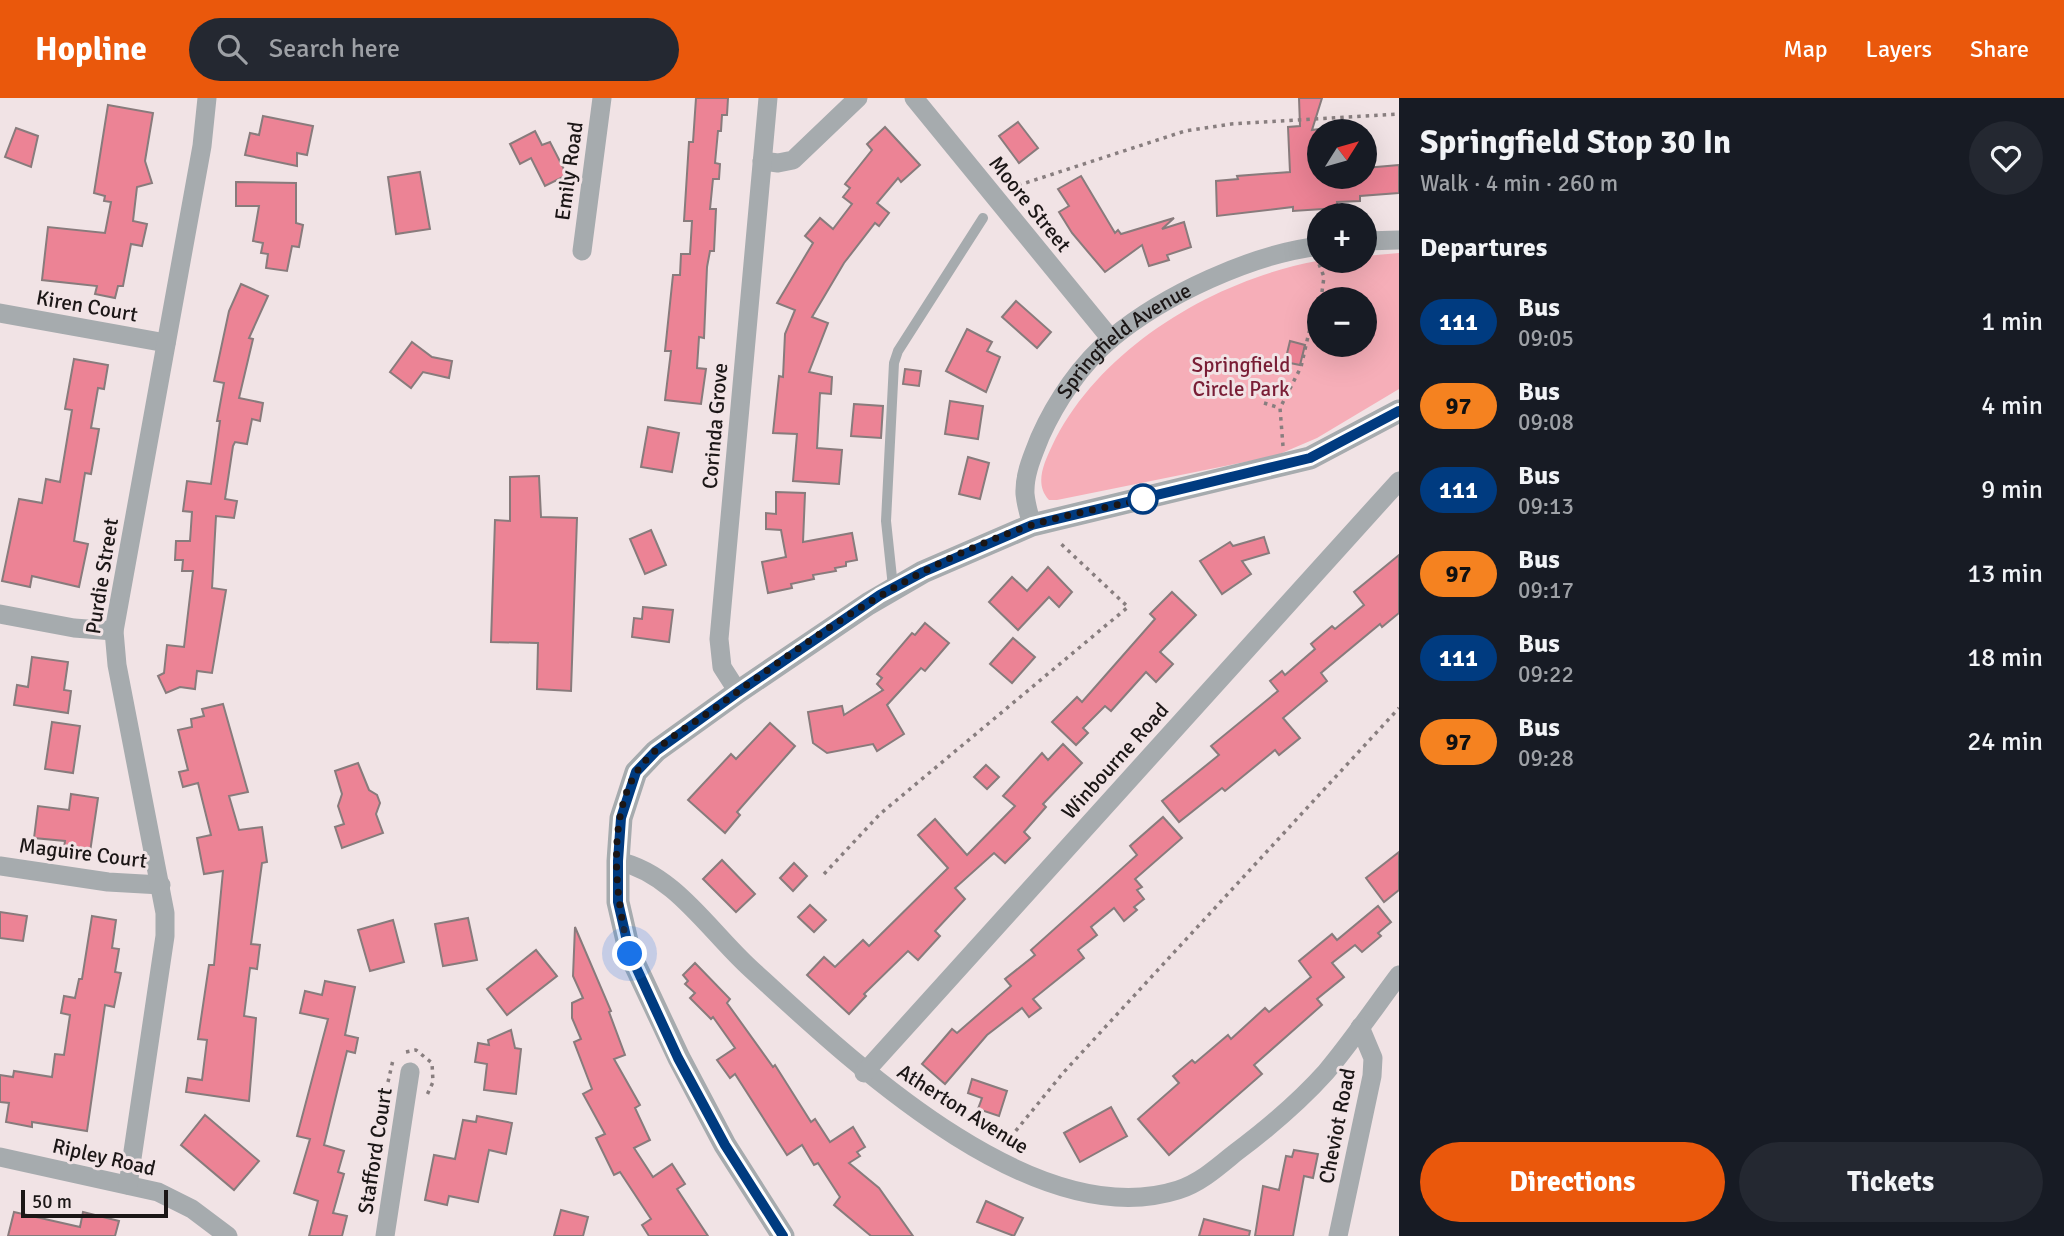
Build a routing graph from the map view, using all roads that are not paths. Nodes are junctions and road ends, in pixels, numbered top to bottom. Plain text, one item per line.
1 (207, 98) edge
2 (602, 98) edge
3 (768, 98) edge
4 (858, 98) edge
5 (914, 98) edge
6 (762, 161) junction
7 (983, 218) dead end
8 (1399, 240) edge
9 (1377, 241) edge
10 (1307, 248) edge
11 (582, 251) dead end
12 (0, 313) edge
13 (1111, 339) junction
14 (166, 343) junction
15 (1399, 411) edge
16 (1399, 481) edge
17 (1040, 523) junction
18 (893, 587) junction
19 (0, 614) edge
20 (114, 631) junction
21 (738, 692) junction
22 (618, 861) junction
23 (0, 866) edge
24 (161, 885) junction
25 (1399, 975) edge
26 (1360, 1027) junction
27 (410, 1072) dead end
28 (864, 1073) junction
29 (0, 1157) edge
30 (128, 1185) junction
31 (228, 1236) edge
32 (385, 1236) edge
33 (783, 1236) edge
34 (1338, 1236) edge

1 - 14 street, Purdie Street
2 - 11 street, Emily Road
3 - 6 street, Corinda Grove
4 - 6 street
5 - 13 street, Moore Street
6 - 21 street, Corinda Grove
7 - 18 lane
8 - 9 street
10 - 13 street, Springfield Avenue
12 - 14 street, Kiren Court
13 - 17 street, Springfield Avenue
14 - 20 street, Purdie Street
15 - 17 street
16 - 28 street, Winbourne Road
17 - 18 street
18 - 21 street
19 - 20 street
20 - 24 street, Purdie Street
21 - 22 street
22 - 28 street, Atherton Avenue
22 - 33 street
23 - 24 street, Maguire Court
24 - 30 street, Purdie Street
25 - 26 street, Atherton Avenue
26 - 28 street, Atherton Avenue
26 - 34 street, Cheviot Road
27 - 32 street, Stafford Court
29 - 30 street, Ripley Road
30 - 31 street, Ripley Road

